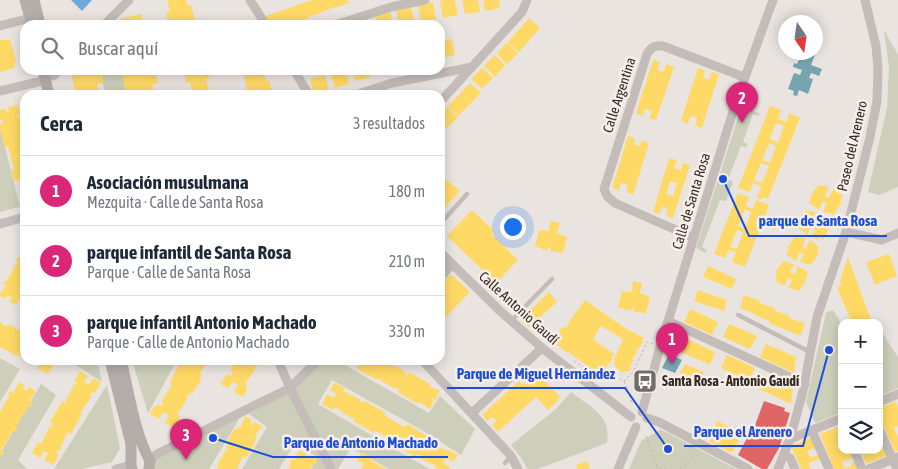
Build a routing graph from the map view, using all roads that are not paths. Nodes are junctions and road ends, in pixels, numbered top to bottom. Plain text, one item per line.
1 (26, 0) edge
2 (34, 0) edge
3 (129, 0) edge
4 (250, 0) edge
5 (425, 0) edge
6 (527, 0) edge
7 (773, 0) edge
8 (865, 1) edge
9 (31, 20) edge
10 (39, 20) edge
11 (109, 20) edge
12 (263, 20) edge
13 (351, 20) edge
14 (20, 23) edge
15 (0, 26) edge
16 (472, 66) junction
17 (445, 72) edge
18 (44, 75) edge
19 (50, 75) edge
20 (51, 75) edge
21 (297, 75) edge
22 (430, 75) edge
23 (744, 78) junction
24 (49, 90) edge
25 (55, 90) edge
26 (306, 90) edge
27 (370, 90) edge
28 (0, 91) edge
29 (445, 96) edge
30 (467, 194) dead end
31 (20, 218) edge
32 (445, 218) edge
33 (0, 224) edge
34 (846, 232) junction
35 (898, 233) edge
36 (694, 238) junction
37 (445, 257) edge
38 (452, 264) junction
39 (445, 272) edge
40 (552, 279) dead end
41 (738, 315) dead end
42 (511, 321) junction
43 (668, 321) junction
44 (542, 348) junction
45 (811, 353) junction
46 (111, 365) edge
47 (122, 365) edge
48 (280, 365) edge
49 (313, 365) edge
50 (427, 365) edge
51 (804, 384) junction
52 (290, 388) junction
53 (898, 394) edge
54 (883, 400) edge
55 (472, 412) junction
56 (644, 415) junction
57 (631, 417) junction
58 (838, 420) edge
59 (636, 428) junction
60 (812, 431) junction
61 (883, 436) edge
62 (790, 439) junction
63 (784, 454) junction
64 (856, 454) edge
65 (895, 458) edge
66 (148, 464) edge
67 (131, 465) edge
68 (116, 469) edge
69 (331, 469) edge
70 (518, 469) edge
71 (618, 469) edge
72 (748, 469) edge
73 (778, 469) edge
74 (795, 469) edge
75 (829, 469) edge
76 (862, 469) edge
77 (869, 469) edge
78 (897, 469) edge

1 - 9 street
2 - 10 street
3 - 11 street
4 - 12 street
5 - 13 street
6 - 16 street
7 - 23 street, Calle de Santa Rosa
8 - 34 street, Paseo del Arenero
14 - 15 street
16 - 17 street
16 - 29 street
18 - 28 street
19 - 24 street
20 - 25 street
21 - 26 street
22 - 27 street
23 - 36 street, Calle de Santa Rosa
23 - 36 street, Calle Argentina
30 - 32 lane
31 - 33 street
34 - 35 street
34 - 45 street, Paseo del Arenero
36 - 43 street, Calle de Santa Rosa
37 - 38 street, Calle Antonio Gaudí
38 - 39 street
38 - 42 street, Calle Antonio Gaudí
40 - 42 lane
41 - 45 lane
42 - 44 street, Calle Antonio Gaudí
43 - 51 street
43 - 56 street, Calle de Santa Rosa
44 - 55 street
44 - 57 street, Calle Antonio Gaudí
45 - 51 street, Paseo del Arenero
46 - 67 street
47 - 66 street
48 - 52 street
49 - 52 street
50 - 55 street
51 - 62 street, Paseo del Arenero
52 - 66 street
52 - 69 street
53 - 54 street
55 - 70 street
56 - 57 street
56 - 59 street
56 - 72 street
57 - 59 street
58 - 60 street
59 - 71 street
60 - 62 street
60 - 75 street
61 - 65 street
62 - 63 street, Paseo del Arenero
63 - 73 street, Paseo del Arenero
63 - 74 street
64 - 76 street
65 - 77 street
65 - 78 street
66 - 67 street
67 - 68 street

